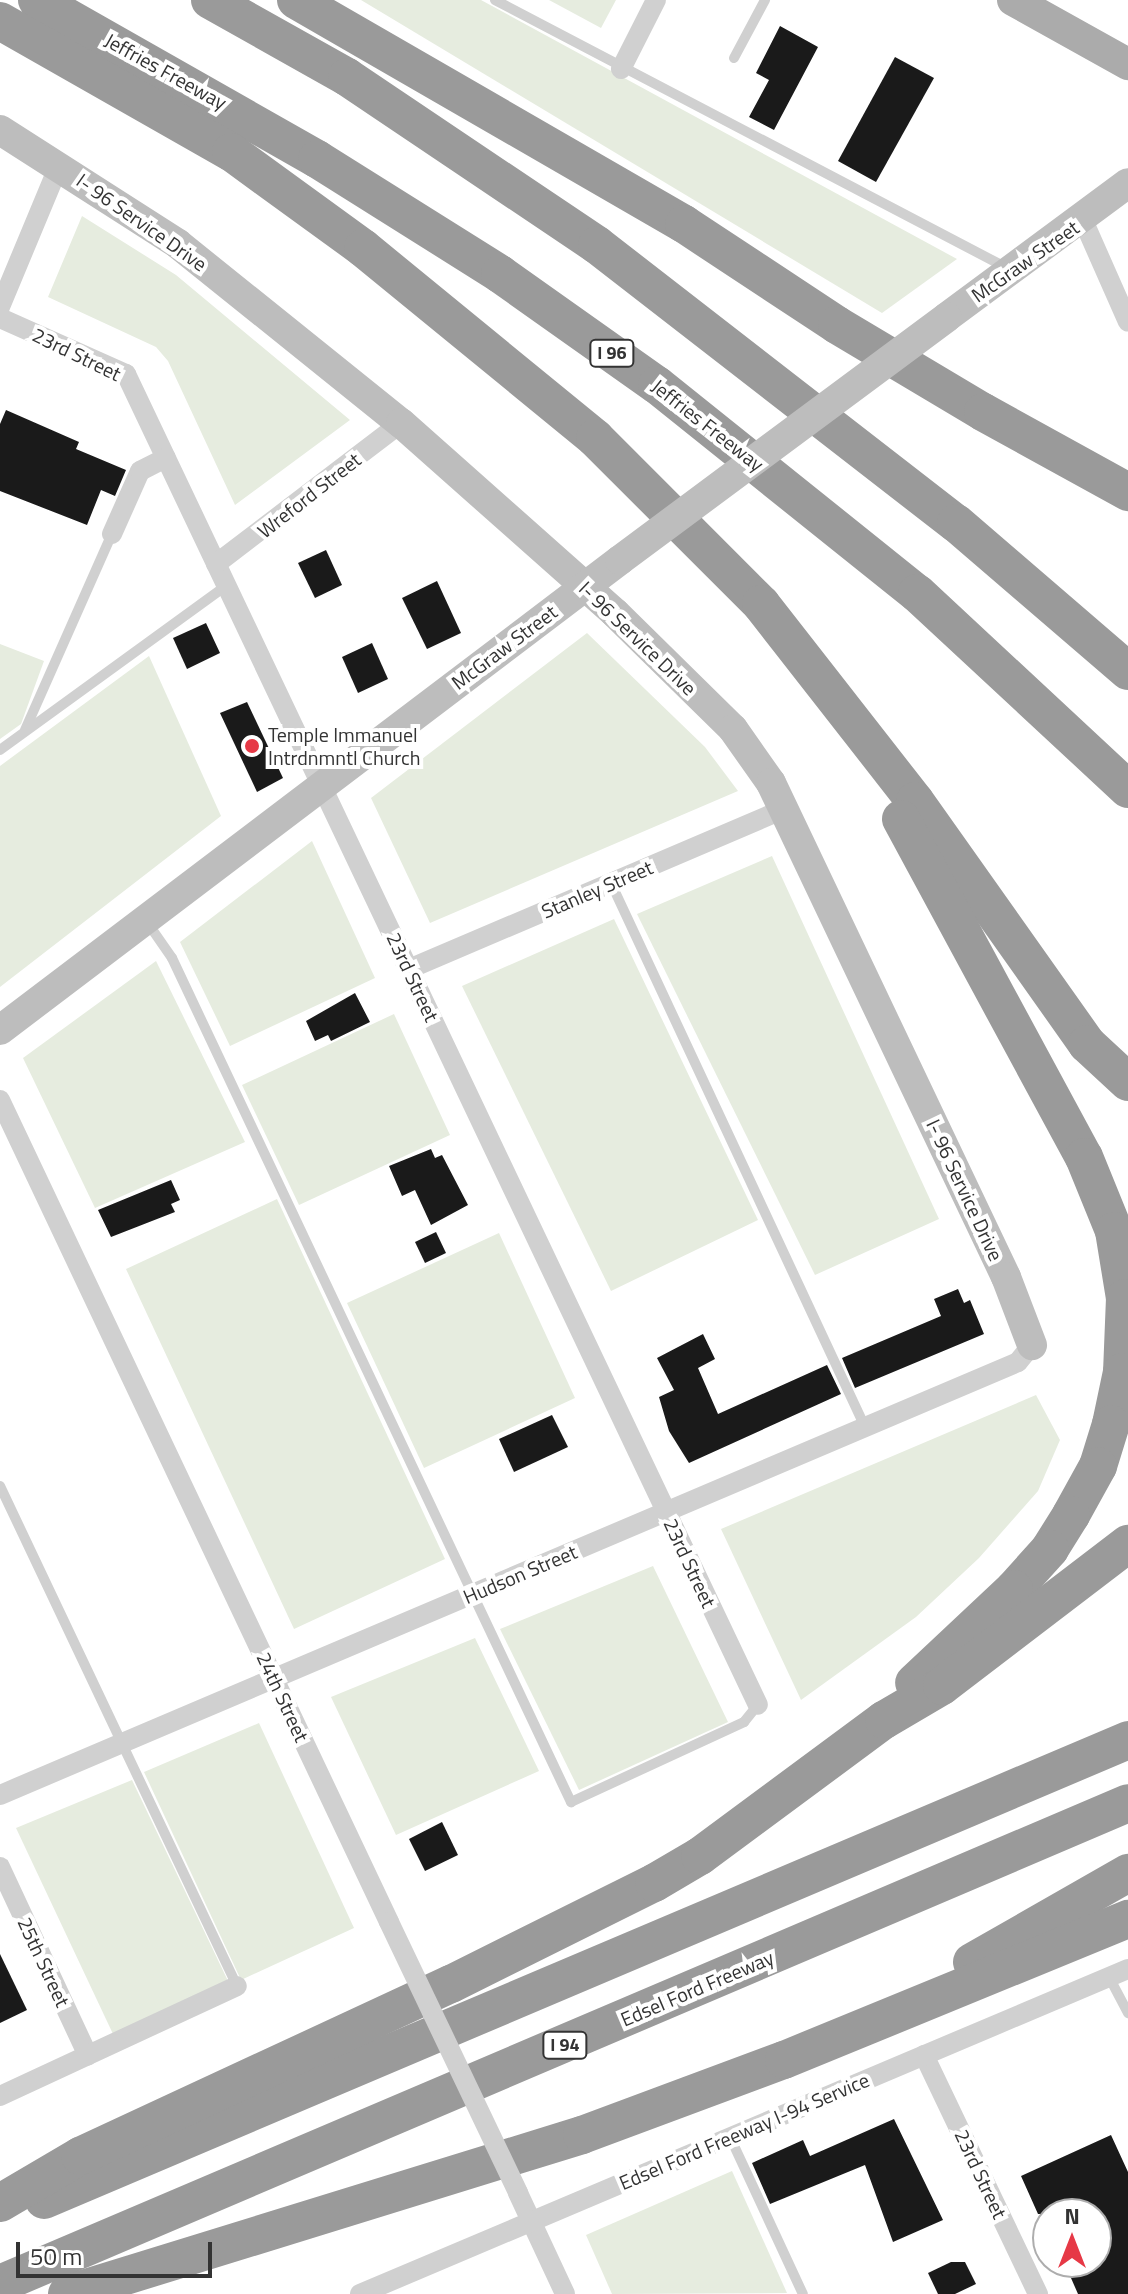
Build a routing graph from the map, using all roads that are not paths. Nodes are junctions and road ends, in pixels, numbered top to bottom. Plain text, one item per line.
1 (37, 0) edge
2 (210, 0) edge
3 (296, 0) edge
4 (495, 0) edge
5 (656, 0) edge
6 (765, 0) edge
7 (1013, 0) edge
8 (0, 21) edge
9 (734, 58) dead end
10 (1128, 64) edge
11 (621, 69) junction
12 (0, 130) edge
13 (59, 165) junction
14 (1128, 183) edge
15 (1083, 220) junction
16 (1011, 270) junction
17 (0, 307) edge
18 (0, 318) edge
19 (1128, 322) edge
20 (401, 423) junction
21 (166, 458) junction
22 (1127, 491) edge
23 (112, 534) joint
24 (216, 564) junction
25 (227, 585) junction
26 (584, 585) junction
27 (1128, 671) edge
28 (25, 731) junction
29 (867, 744) junction
30 (0, 750) edge
31 (323, 785) junction
32 (1128, 789) edge
33 (784, 809) junction
34 (611, 883) junction
35 (146, 921) junction
36 (409, 969) junction
37 (0, 1030) edge
38 (1128, 1082) edge
39 (0, 1100) edge
40 (1032, 1345) joint
41 (865, 1427) junction
42 (0, 1486) edge
43 (666, 1512) junction
44 (1128, 1544) edge
45 (473, 1594) junction
46 (274, 1678) junction
47 (758, 1705) joint
48 (884, 1720) junction
49 (1128, 1740) edge
50 (122, 1743) junction
51 (0, 1795) edge
52 (1128, 1803) edge
53 (0, 1867) edge
54 (1128, 1873) edge
55 (1128, 1919) edge
56 (1128, 1969) edge
57 (1109, 1977) junction
58 (237, 1986) joint
59 (1128, 2013) edge
60 (872, 2020) junction
61 (924, 2055) junction
62 (88, 2056) junction
63 (0, 2096) edge
64 (730, 2137) junction
65 (0, 2203) edge
66 (0, 2218) edge
67 (531, 2222) junction
68 (0, 2284) edge
69 (386, 2289) edge
70 (67, 2294) edge
71 (360, 2294) edge
72 (565, 2294) edge
73 (803, 2294) edge
74 (1038, 2294) edge

1 - 32 highway, Jeffries Freeway / I 96
2 - 27 highway
3 - 22 highway
4 - 11 lane
5 - 11 street
6 - 9 lane
7 - 10 main road
8 - 29 highway
11 - 16 lane
12 - 13 street, I- 96 Service Drive
13 - 17 street
13 - 20 street, I- 96 Service Drive
14 - 15 street, McGraw Street
15 - 16 street, McGraw Street
15 - 19 street
16 - 26 street, McGraw Street, bridge
18 - 21 street, 23rd Street
20 - 24 street, Wreford Street
20 - 26 street, I- 96 Service Drive
21 - 23 street
21 - 24 street, 23rd Street
23 - 28 lane
24 - 25 street, 23rd Street
25 - 28 lane
25 - 31 street, 23rd Street
26 - 31 street, McGraw Street
26 - 33 street, I- 96 Service Drive
28 - 30 lane
29 - 38 highway
29 - 48 highway
31 - 35 street, McGraw Street
31 - 36 street, 23rd Street
33 - 34 street, Stanley Street
33 - 40 street, I- 96 Service Drive
34 - 36 street, Stanley Street
34 - 41 lane
35 - 37 street, McGraw Street
35 - 45 lane
36 - 43 street, 23rd Street
39 - 46 street, 24th Street
40 - 41 street, Hudson Street
41 - 43 street, Hudson Street
42 - 50 lane
43 - 45 street, Hudson Street
43 - 47 street, 23rd Street
44 - 48 highway
45 - 46 street, Hudson Street
45 - 47 lane
46 - 50 street, Hudson Street
46 - 67 street, 24th Street, bridge
48 - 65 highway
49 - 66 highway
50 - 51 street, Hudson Street
50 - 58 lane
52 - 68 highway, Edsel Ford Freeway / I 94
53 - 62 street, 25th Street
54 - 60 highway
55 - 60 highway
56 - 57 street, Edsel Ford Freeway I-94 Service
57 - 59 lane
57 - 61 street, Edsel Ford Freeway I-94 Service
58 - 62 street
60 - 70 highway
61 - 64 street, Edsel Ford Freeway I-94 Service
61 - 74 street, 23rd Street
62 - 63 street
64 - 67 street, Edsel Ford Freeway I-94 Service
64 - 73 lane
67 - 69 street, Edsel Ford Freeway I-94 Service
67 - 72 street, 24th Street
69 - 71 street, Edsel Ford Freeway I-94 Service

